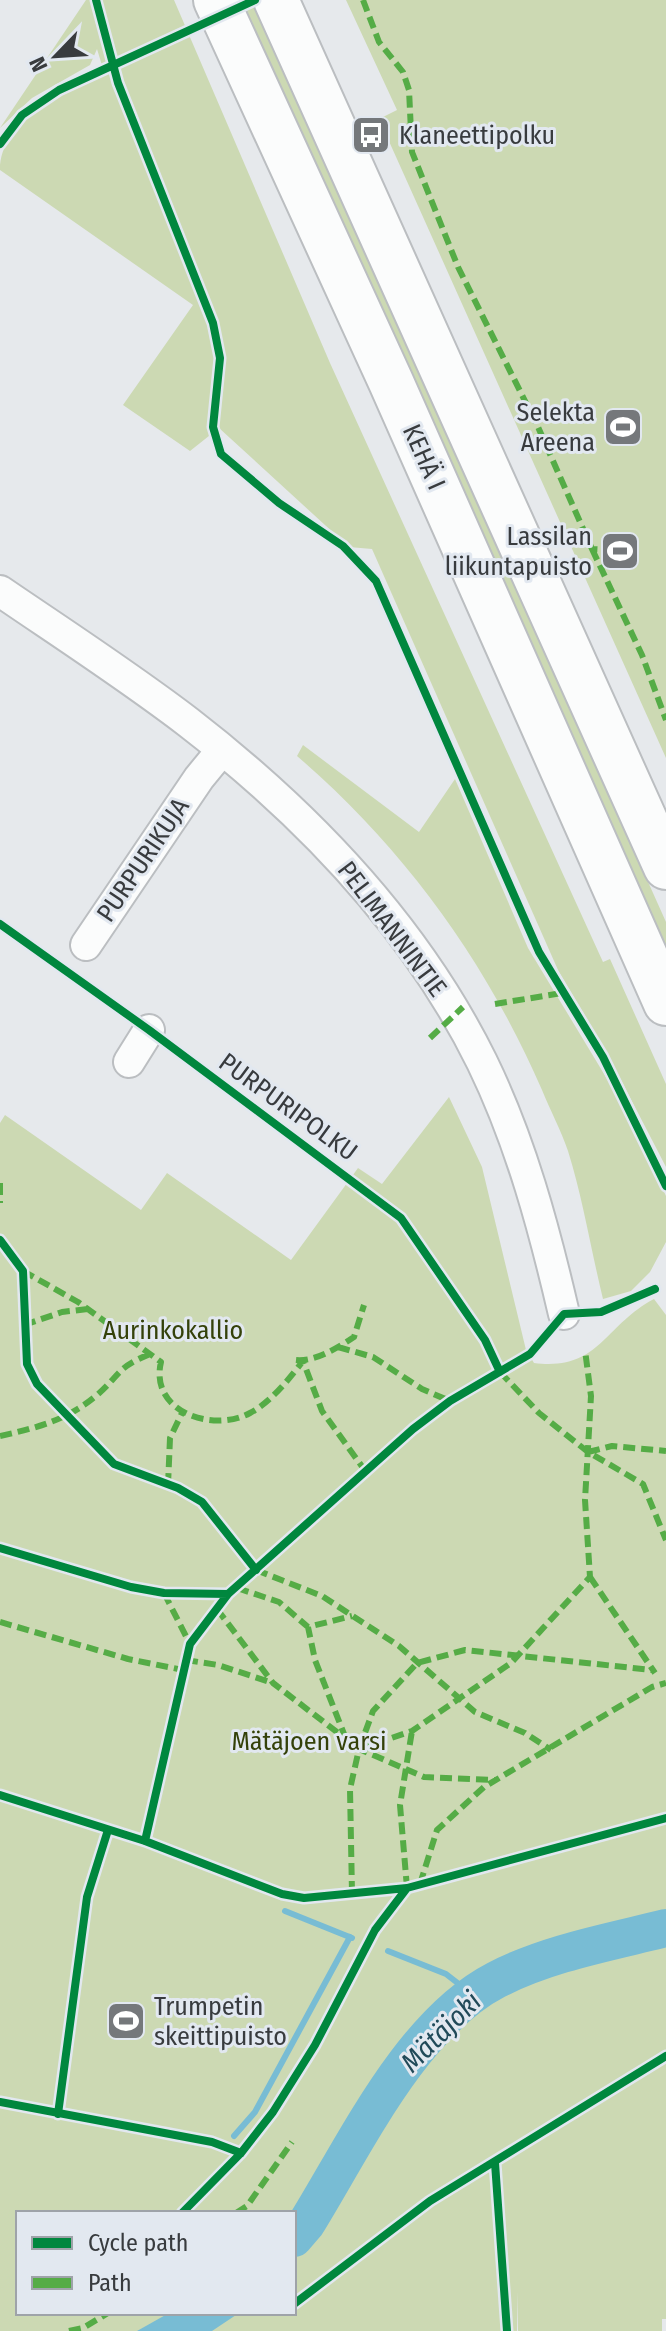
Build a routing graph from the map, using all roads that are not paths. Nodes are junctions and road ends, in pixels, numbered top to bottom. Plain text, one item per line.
1 (216, 0) edge
2 (276, 0) edge
3 (0, 591) edge
4 (222, 750) junction
5 (666, 867) edge
6 (86, 945) dead end
7 (666, 1003) edge
8 (149, 1030) dead end
9 (129, 1062) dead end
10 (564, 1314) dead end

1 - 7 highway, KEHÄ I
2 - 5 highway, KEHÄ I
3 - 4 street, PELIMANNINTIE
4 - 6 street, PURPURIKUJA
4 - 10 street, PELIMANNINTIE
8 - 9 street

